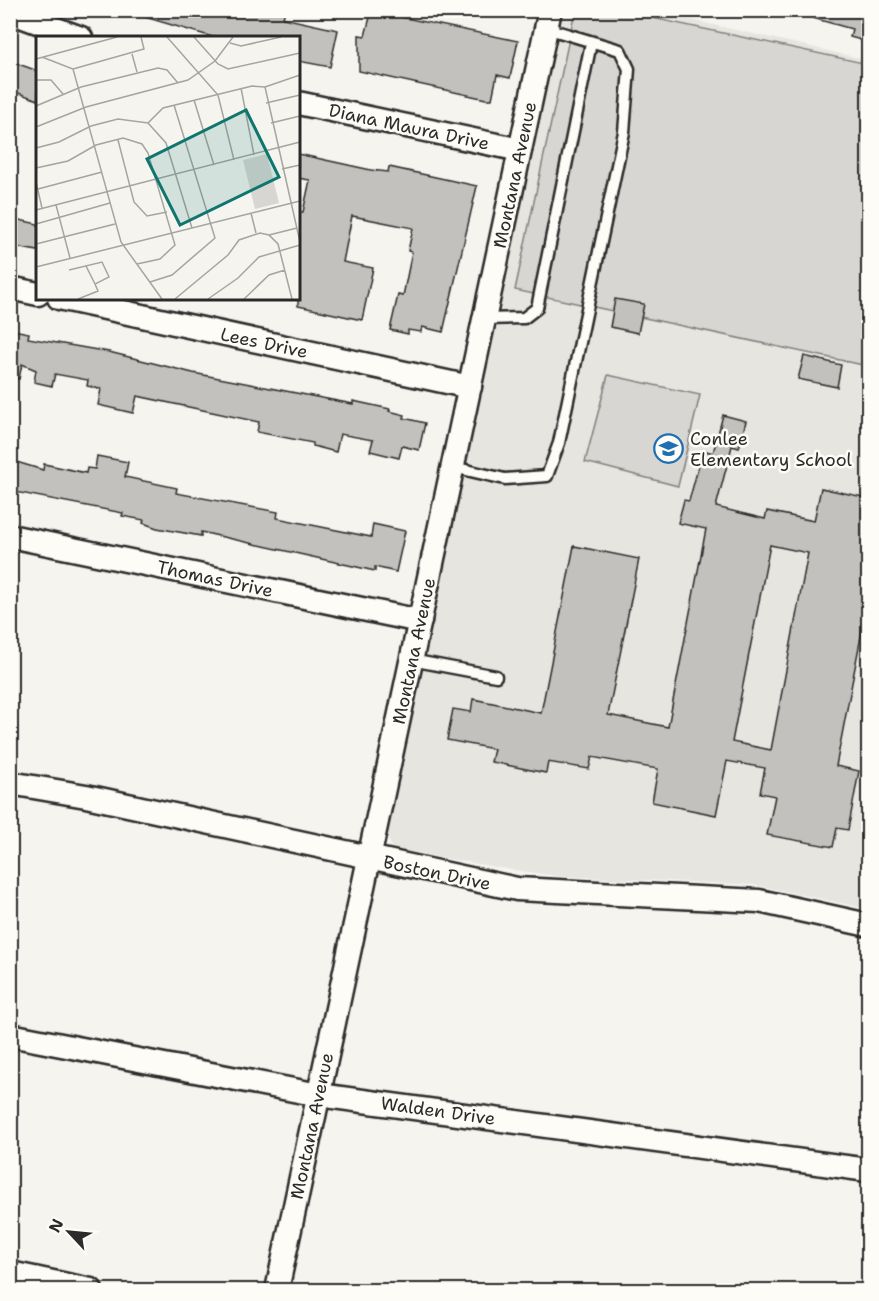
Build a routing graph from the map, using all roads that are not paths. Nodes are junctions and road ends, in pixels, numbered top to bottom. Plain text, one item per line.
1 (10, 12) edge
2 (548, 19) edge
3 (76, 36) edge
4 (591, 43) junction
5 (300, 103) edge
6 (520, 150) junction
7 (10, 288) edge
8 (36, 294) edge
9 (68, 300) edge
10 (484, 319) junction
11 (470, 387) junction
12 (453, 467) junction
13 (10, 536) edge
14 (420, 621) junction
15 (411, 660) junction
16 (496, 676) dead end
17 (10, 783) edge
18 (369, 858) junction
19 (868, 925) edge
20 (10, 1035) edge
21 (319, 1095) junction
22 (868, 1170) edge
23 (10, 1274) edge
24 (91, 1290) edge
25 (277, 1290) edge

1 - 3 street
2 - 4 lane
2 - 6 street, Montana Avenue
4 - 10 lane
4 - 12 lane
5 - 6 street, Diana Maura Drive
6 - 10 street, Montana Avenue
7 - 8 street
9 - 11 street, Lees Drive
10 - 11 street, Montana Avenue
11 - 12 street, Montana Avenue
12 - 14 street, Montana Avenue
13 - 14 street, Thomas Drive
14 - 15 street, Montana Avenue
15 - 16 lane
15 - 18 street, Montana Avenue
17 - 18 street, Boston Drive
18 - 19 street, Boston Drive
18 - 21 street, Montana Avenue
20 - 21 street, Walden Drive
21 - 22 street, Walden Drive
21 - 25 street, Montana Avenue
23 - 24 street

